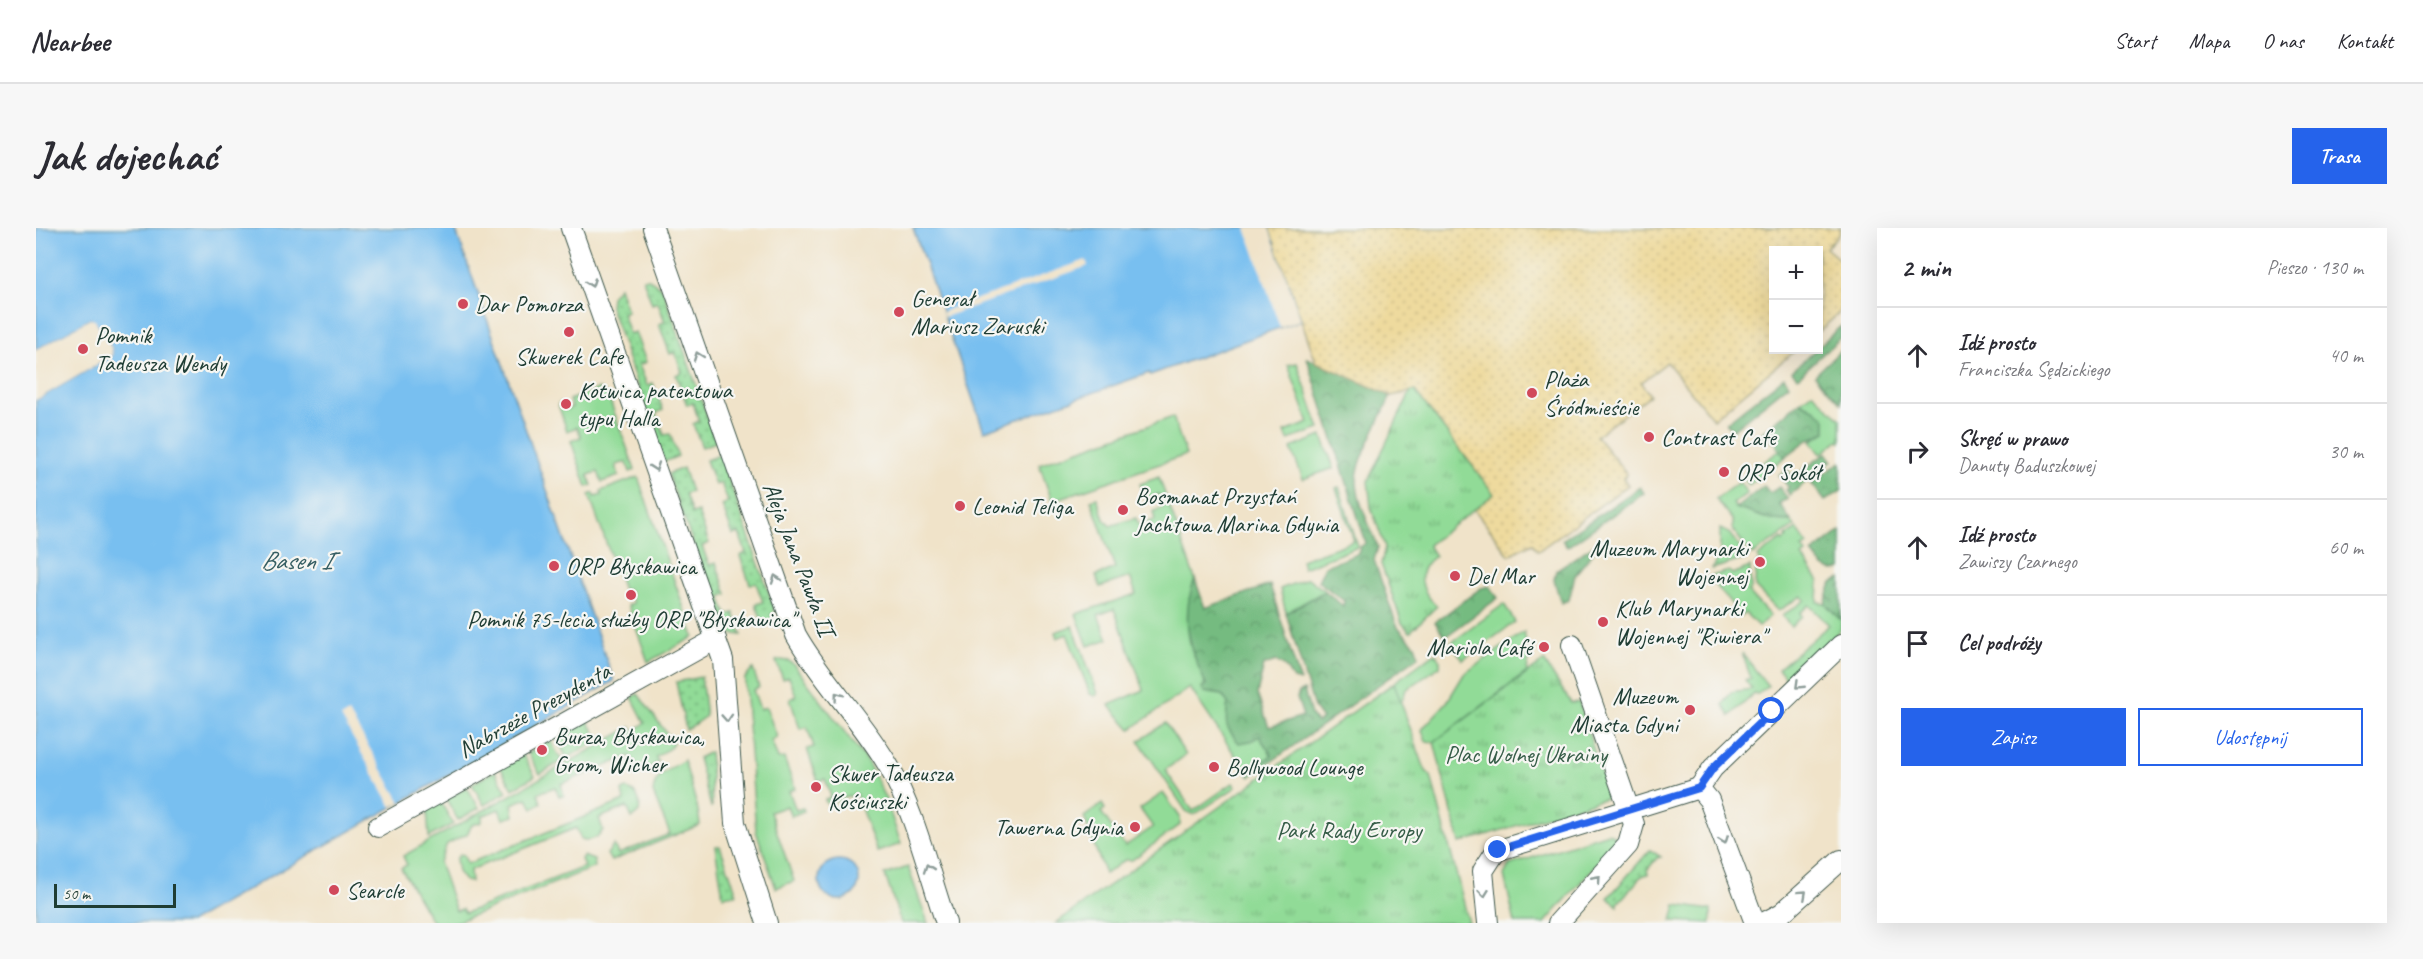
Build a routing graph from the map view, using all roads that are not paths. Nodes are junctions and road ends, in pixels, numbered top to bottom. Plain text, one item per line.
1 (572, 228) edge
2 (653, 228) edge
3 (716, 639) junction
4 (1572, 645) dead end
5 (1841, 645) edge
6 (1699, 788) junction
7 (1630, 809) junction
8 (378, 827) dead end
9 (1841, 860) edge
10 (767, 923) edge
11 (946, 923) edge
12 (1488, 923) edge
13 (1558, 923) edge
14 (1755, 923) edge
15 (1763, 923) edge

1 -> 3 street
11 -> 2 street, Aleja Jana Pawła II
3 - 8 street, Nabrzeże Prezydenta
3 -> 10 street
4 - 7 street
5 -> 6 street
6 - 7 street
6 -> 14 street
7 -> 12 street
13 -> 7 street
15 -> 9 street

